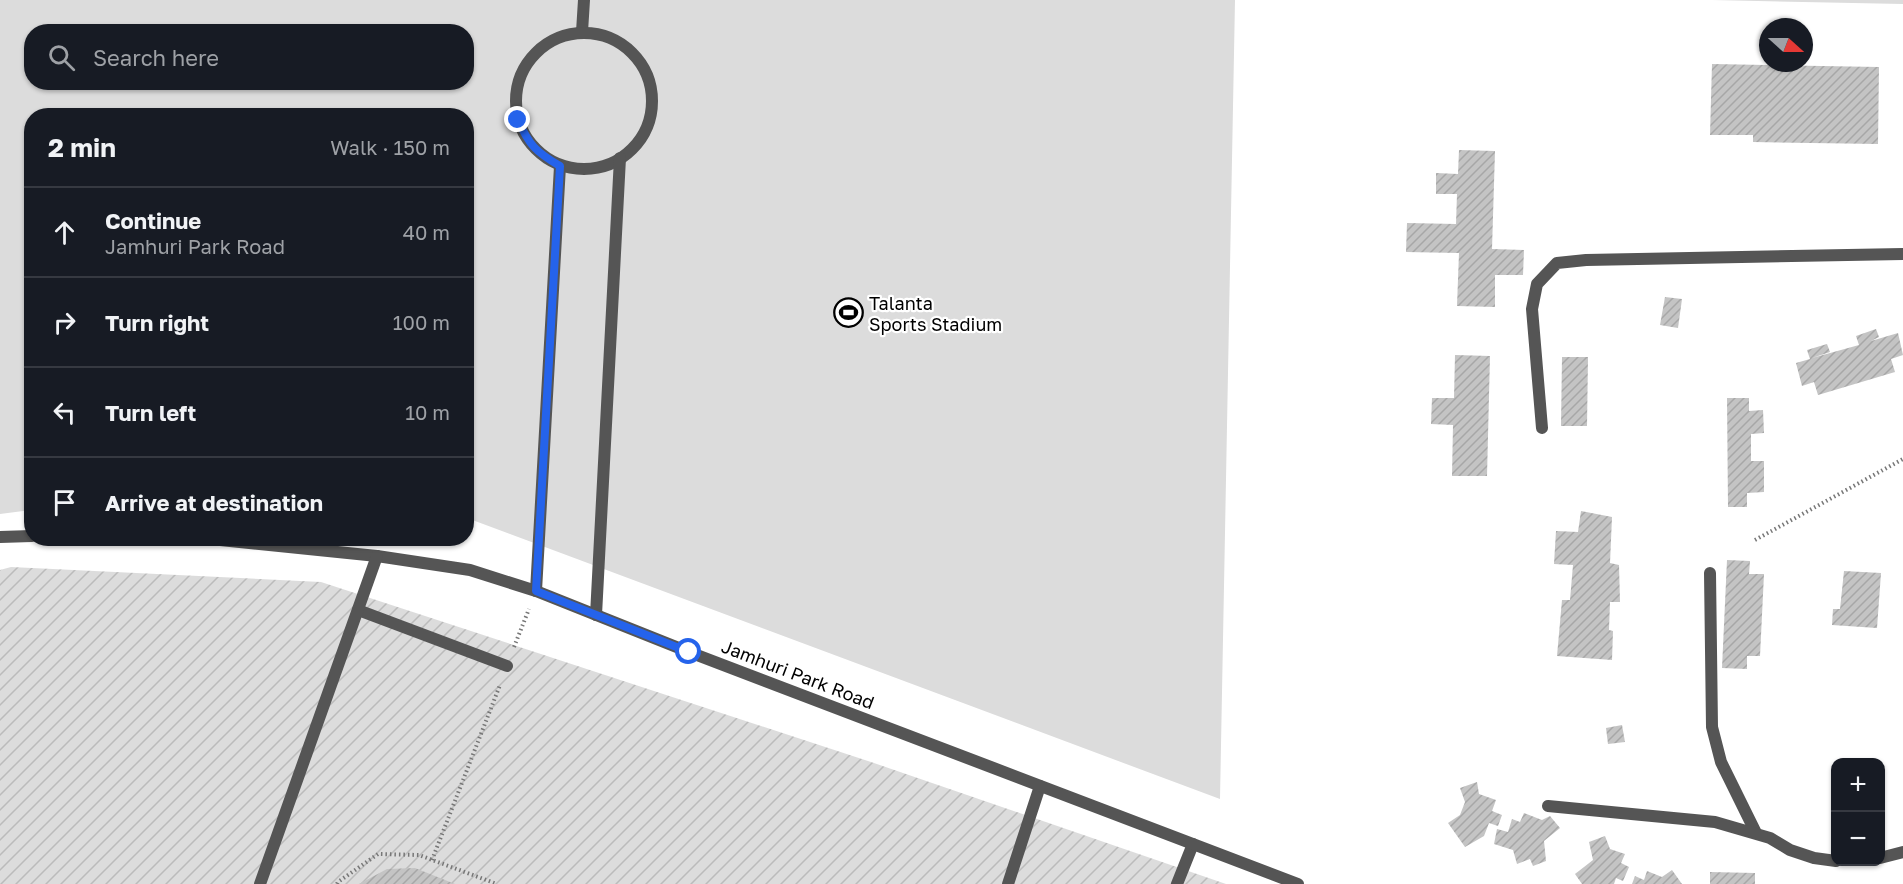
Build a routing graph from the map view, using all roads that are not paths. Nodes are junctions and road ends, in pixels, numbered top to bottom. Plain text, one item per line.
1 (584, 0) edge
2 (582, 32) junction
3 (620, 159) junction
4 (560, 166) junction
5 (1903, 254) edge
6 (1542, 428) dead end
7 (24, 536) edge
8 (0, 537) edge
9 (279, 546) edge
10 (377, 556) junction
11 (1710, 573) dead end
12 (536, 591) junction
13 (358, 610) junction
14 (596, 615) junction
15 (507, 666) road end
16 (1040, 786) junction
17 (1548, 806) dead end
18 (1756, 833) junction
19 (1193, 844) junction
20 (1903, 852) edge
21 (1885, 857) edge
22 (1831, 860) edge
23 (260, 884) edge
24 (1008, 884) edge
25 (1177, 884) edge
26 (1298, 884) edge

1 - 2 street
2 - 3 street
2 - 4 street
3 - 4 street
3 - 14 street
4 - 12 street
5 - 6 street
7 - 8 street
9 - 10 street, Jamhuri Park Road
10 - 12 street, Jamhuri Park Road
10 - 13 street
11 - 18 street
12 - 14 street, Jamhuri Park Road
13 - 15 street
13 - 23 street
14 - 16 street, Jamhuri Park Road
16 - 19 street, Jamhuri Park Road
16 - 24 street
17 - 18 street
18 - 22 street
19 - 25 street
19 - 26 street, Jamhuri Park Road
20 - 21 street

